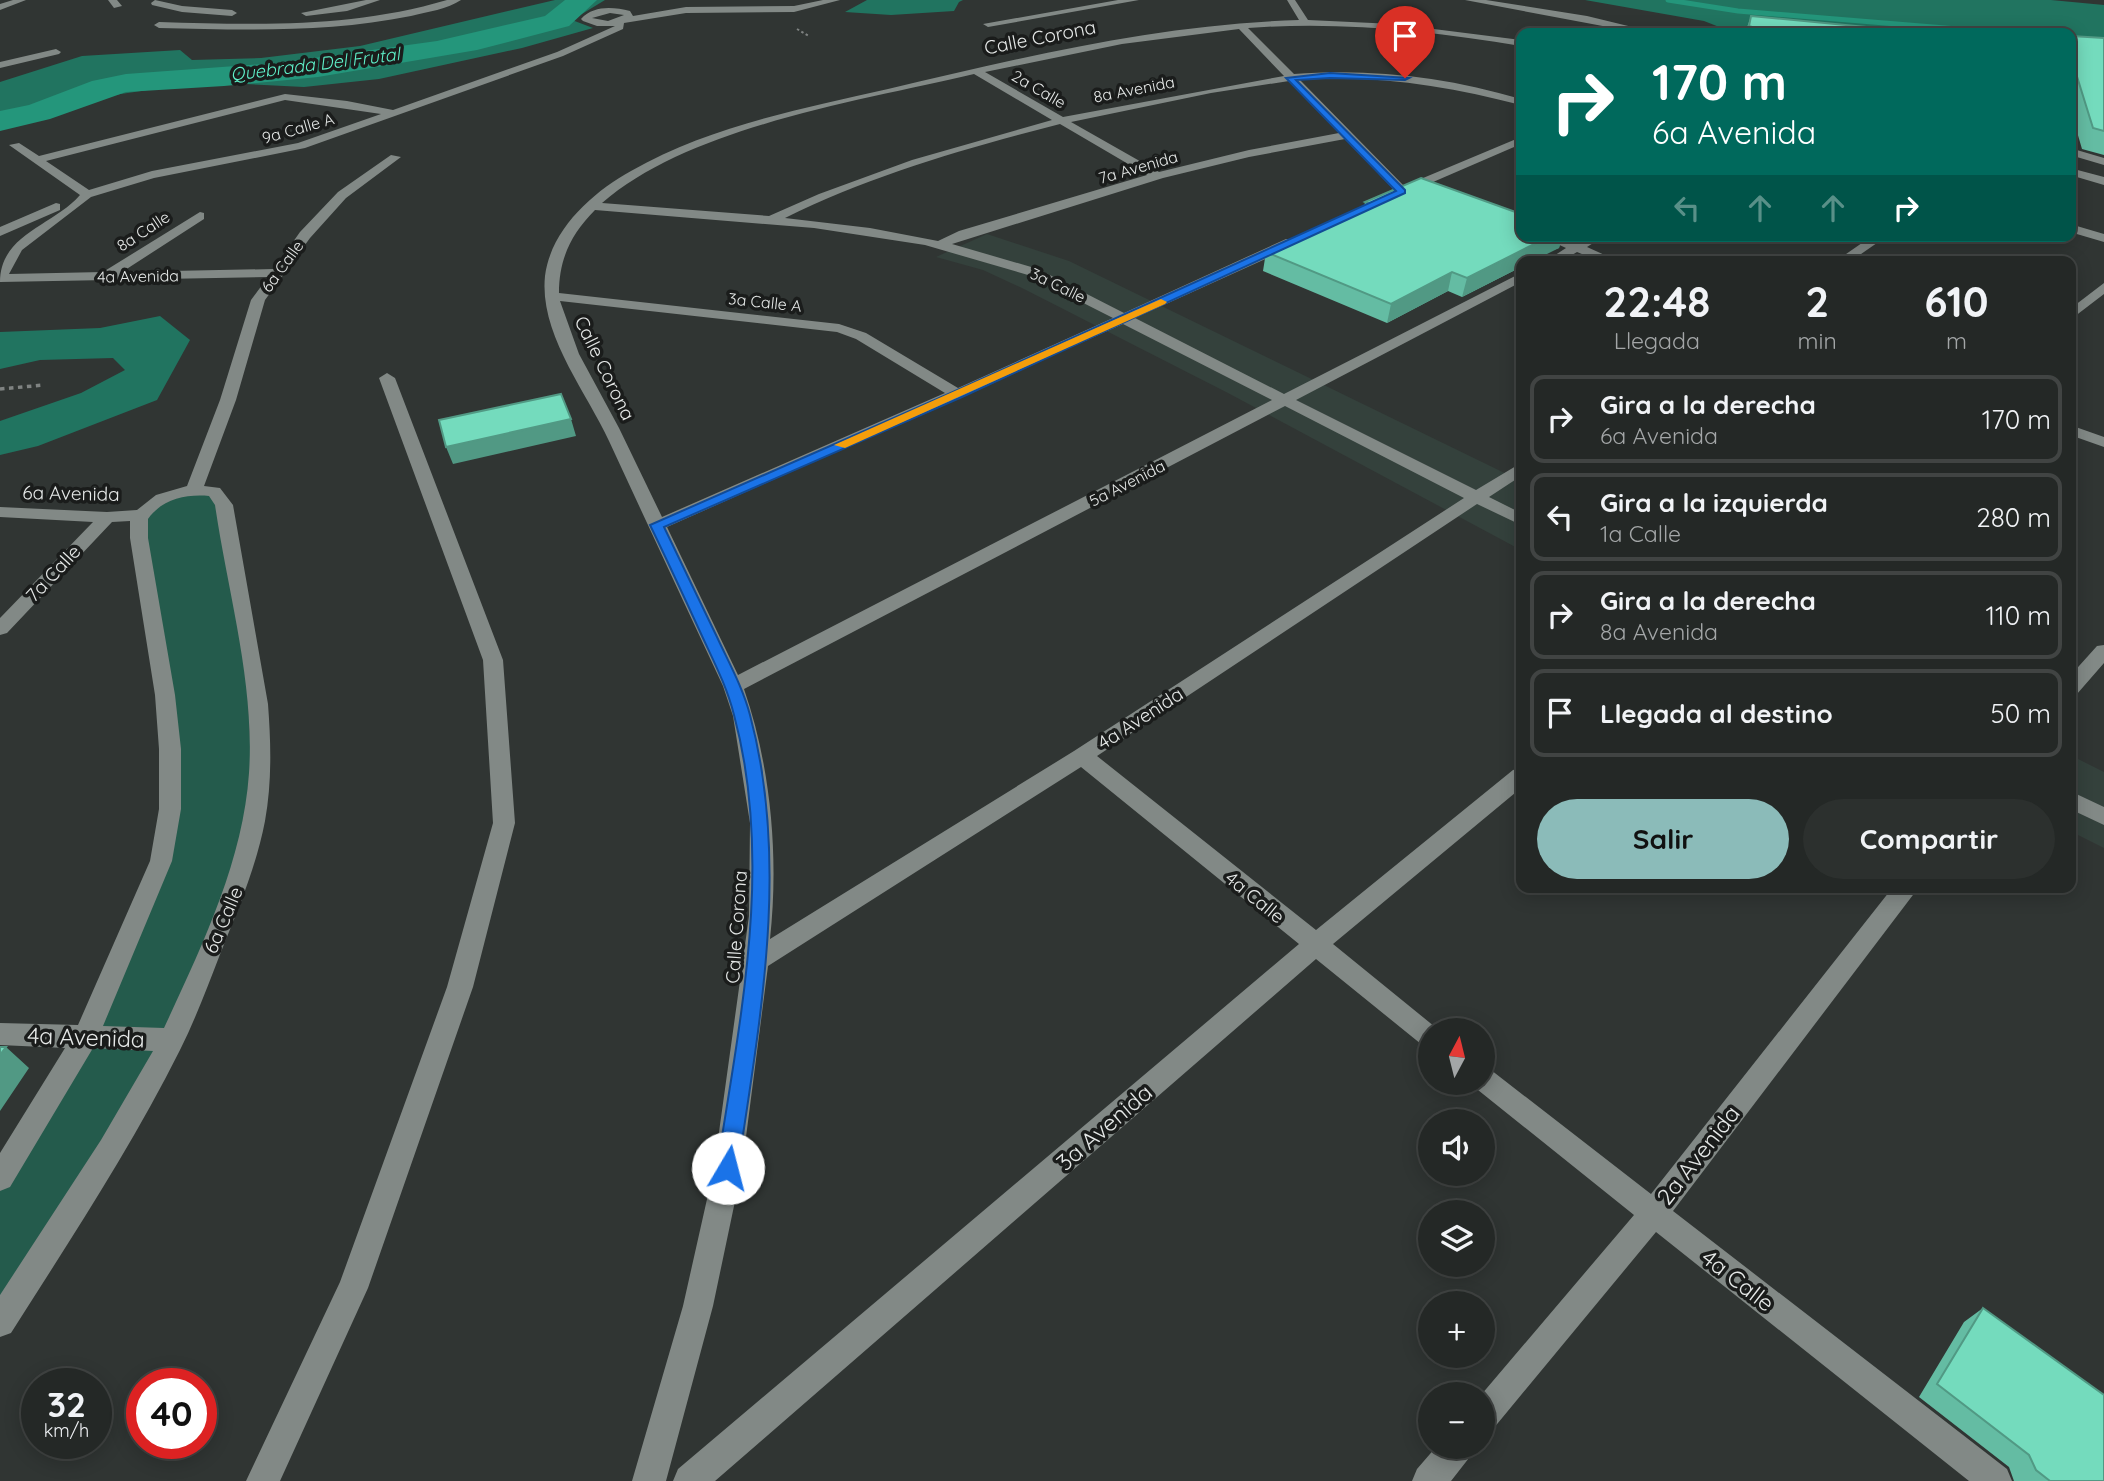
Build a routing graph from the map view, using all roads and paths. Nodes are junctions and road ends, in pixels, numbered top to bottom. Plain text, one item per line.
1 (22, 0) edge
2 (376, 0) edge
3 (457, 0) edge
4 (672, 0) edge
5 (709, 0) edge
6 (836, 0) edge
7 (1135, 0) edge
8 (1291, 0) edge
9 (1469, 0) edge
10 (155, 3) dead end
11 (763, 5) edge
12 (0, 7) edge
13 (697, 7) junction
14 (802, 8) junction
15 (245, 13) dead end
16 (293, 13) dead end
17 (775, 17) dead end
18 (1305, 23) junction
19 (988, 24) dead end
20 (159, 25) dead end
21 (1241, 26) junction
22 (1628, 28) edge
23 (1516, 42) edge
24 (56, 52) dead end
25 (0, 65) edge
26 (976, 71) junction
27 (1289, 78) junction
28 (1516, 101) edge
29 (393, 113) junction
30 (1062, 120) junction
31 (1347, 135) junction
32 (1516, 142) edge
33 (15, 145) dead end
34 (2076, 153) edge
35 (395, 158) dead end
36 (37, 160) junction
37 (2104, 162) edge
38 (2076, 173) edge
39 (1158, 177) junction
40 (2104, 181) edge
41 (1402, 192) junction
42 (87, 194) junction
43 (1437, 195) edge
44 (590, 206) junction
45 (200, 216) dead end
46 (768, 222) junction
47 (2076, 230) edge
48 (0, 232) edge
49 (1301, 238) edge
50 (2104, 238) edge
51 (1562, 242) edge
52 (1588, 242) edge
53 (1872, 242) edge
54 (941, 244) junction
55 (1577, 248) junction
56 (1562, 256) edge
57 (1599, 256) edge
58 (1850, 256) edge
59 (276, 273) junction
60 (0, 277) edge
61 (105, 277) junction
62 (1516, 280) edge
63 (2104, 287) edge
64 (552, 296) junction
65 (2076, 311) edge
66 (1124, 319) junction
67 (387, 378) dead end
68 (44, 385) dead end
69 (0, 389) edge
70 (957, 394) junction
71 (1286, 401) junction
72 (2076, 432) edge
73 (2104, 442) edge
74 (1516, 471) edge
75 (194, 490) junction
76 (1475, 497) junction
77 (0, 512) edge
78 (141, 515) junction
79 (107, 517) junction
80 (1516, 518) edge
81 (657, 525) junction
82 (0, 629) edge
83 (2104, 652) edge
84 (2076, 682) edge
85 (733, 686) junction
86 (1082, 756) junction
87 (1516, 780) edge
88 (2076, 802) edge
89 (2104, 817) edge
90 (1902, 893) edge
91 (1315, 946) junction
92 (756, 961) junction
93 (1418, 1027) edge
94 (0, 1034) edge
95 (86, 1037) junction
96 (172, 1040) junction
97 (1495, 1087) edge
98 (0, 1178) edge
99 (1654, 1213) junction
100 (0, 1322) edge
101 (1495, 1403) edge
102 (1448, 1459) edge
103 (263, 1481) edge
104 (649, 1481) edge
105 (690, 1481) edge
106 (1429, 1481) edge
107 (1995, 1481) edge

1 - 12 street
2 - 16 street
3 - 20 street
4 - 13 street
5 - 13 street
6 - 14 street
7 - 19 street
8 - 18 street
9 - 22 street
10 - 15 street
11 - 13 street
11 - 14 street
13 - 29 street, 9a Calle A
14 - 17 street
18 - 21 street, Calle Corona
18 - 23 street, Calle Corona
21 - 26 street, Calle Corona
21 - 27 street
24 - 25 street
26 - 30 street, 2a Calle
26 - 44 street, Calle Corona
27 - 28 street, 8a Avenida
27 - 30 street, 8a Avenida
27 - 31 street
29 - 36 street
29 - 42 street, 9a Calle A
30 - 39 street, 2a Calle
30 - 46 street, 8a Avenida
31 - 39 street, 7a Avenida
31 - 41 street
32 - 41 street
33 - 36 street
34 - 37 street
35 - 59 street, 6a Calle
36 - 42 street
38 - 40 street
39 - 54 street, 7a Avenida
41 - 43 street
42 - 48 street
42 - 60 street, 9a Calle A
44 - 46 street, 3a Calle
44 - 64 street, Calle Corona
45 - 61 street, 8a Calle
46 - 54 street, 3a Calle
47 - 50 street
49 - 66 street
51 - 55 street
52 - 55 street
53 - 58 street
54 - 66 street, 3a Calle
55 - 56 street
55 - 57 street
59 - 61 street, 4a Avenida
59 - 75 street, 6a Calle
60 - 61 street, 4a Avenida
62 - 71 street, 5a Avenida
63 - 65 street
64 - 70 street, 3a Calle A
64 - 81 street, Calle Corona
66 - 70 street
66 - 71 street, 3a Calle
67 - 103 street
68 - 69 path
70 - 81 street
71 - 76 street, 3a Calle
71 - 85 street, 5a Avenida
72 - 73 street
74 - 76 street, 4a Avenida
75 - 78 street
75 - 96 street, 6a Calle
76 - 80 street, 3a Calle
76 - 86 street, 4a Avenida
77 - 79 street, 6a Avenida
78 - 79 street, 6a Avenida
78 - 95 street
79 - 82 street, 7a Calle
81 - 85 street, Calle Corona
83 - 84 street
85 - 92 street, Calle Corona
86 - 91 street, 4a Calle
86 - 92 street, 4a Avenida
87 - 91 street, 3a Avenida
88 - 89 street
90 - 99 street, 2a Avenida
91 - 93 street, 4a Calle
91 - 105 street, 3a Avenida
92 - 104 street, Calle Corona
94 - 95 street, 4a Avenida
95 - 96 street, 4a Avenida
95 - 98 street
96 - 100 street, 6a Calle
97 - 99 street, 4a Calle
99 - 101 street, 2a Avenida
99 - 107 street, 4a Calle
102 - 106 street

